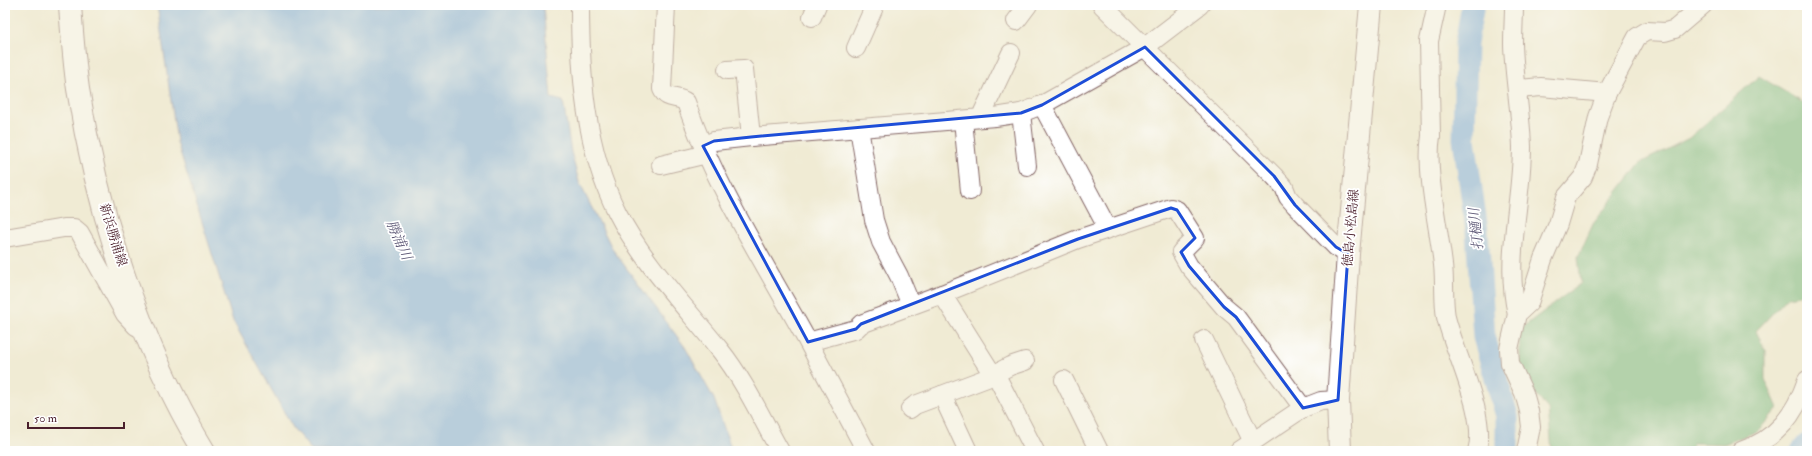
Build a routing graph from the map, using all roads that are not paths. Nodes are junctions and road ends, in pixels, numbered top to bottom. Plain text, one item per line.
1 (70, 5) edge
2 (580, 5) edge
3 (666, 5) edge
4 (875, 5) edge
5 (1028, 5) edge
6 (1102, 5) edge
7 (1200, 5) edge
8 (1371, 5) edge
9 (1438, 5) edge
10 (1514, 5) edge
11 (1703, 5) edge
12 (1016, 20) dead end
13 (1146, 47) junction
14 (856, 48) dead end
15 (1011, 53) dead end
16 (727, 70) dead end
17 (1518, 89) junction
18 (1607, 93) junction
19 (1042, 105) junction
20 (1021, 113) junction
21 (983, 118) junction
22 (963, 120) junction
23 (858, 128) junction
24 (750, 137) junction
25 (705, 150) junction
26 (661, 165) dead end
27 (1027, 166) dead end
28 (970, 190) dead end
29 (1108, 228) junction
30 (5, 238) edge
31 (1348, 254) junction
32 (942, 294) junction
33 (911, 305) junction
34 (1517, 314) junction
35 (145, 330) junction
36 (1204, 340) dead end
37 (808, 342) junction
38 (1025, 361) dead end
39 (993, 375) junction
40 (1064, 380) dead end
41 (1807, 380) edge
42 (942, 395) junction
43 (1338, 400) junction
44 (1303, 408) junction
45 (910, 409) dead end
46 (1246, 447) edge
47 (204, 451) edge
48 (780, 451) edge
49 (866, 451) edge
50 (968, 451) edge
51 (1035, 451) edge
52 (1099, 451) edge
53 (1340, 451) edge
54 (1477, 451) edge
55 (1526, 451) edge
56 (1741, 451) edge

1 - 35 main road, 新浜勝浦線
2 - 48 street
3 - 25 street
4 - 14 street
5 - 12 street
6 - 13 street
7 - 13 street
8 - 31 main road, 徳島小松島線
9 - 54 street
10 - 17 street
11 - 18 street
13 - 19 street
13 - 31 street
15 - 21 street
16 - 24 street
17 - 18 street
17 - 34 street
18 - 34 street
19 - 20 street
19 - 29 street
20 - 21 street
20 - 27 street
21 - 22 street
22 - 23 street
22 - 28 street
23 - 24 street
23 - 33 street
24 - 25 street
25 - 26 street
25 - 37 street
29 - 32 street
29 - 44 street
30 - 35 street
31 - 43 main road, 徳島小松島線
32 - 33 street
32 - 39 street
33 - 37 street
34 - 55 street
35 - 47 main road, 新浜勝浦線
36 - 46 street
37 - 49 street
38 - 39 street
39 - 42 street
39 - 51 street
40 - 52 street
41 - 56 street
42 - 45 street
42 - 50 street
43 - 44 street
43 - 53 main road, 徳島小松島線
44 - 46 street

